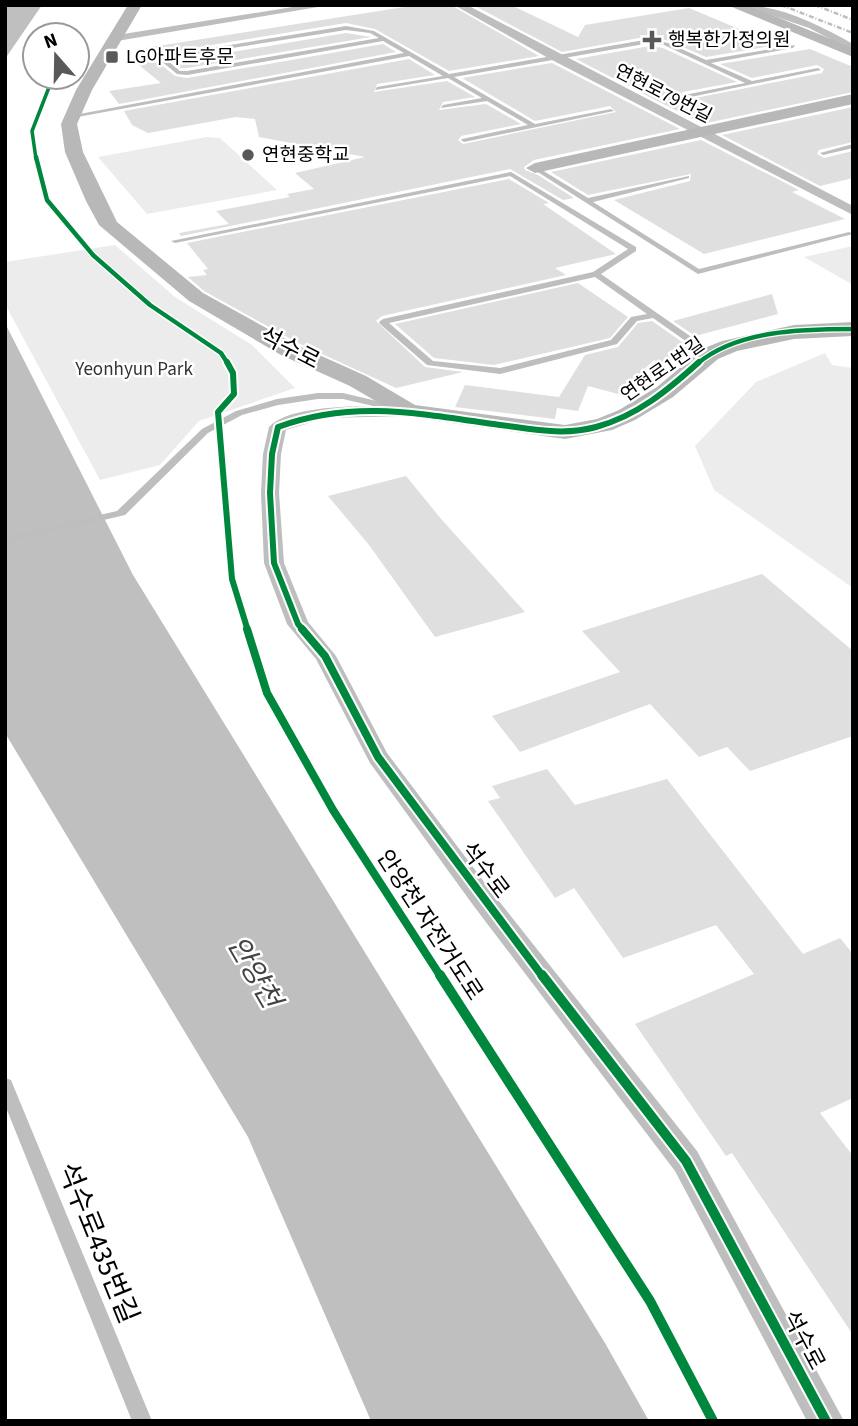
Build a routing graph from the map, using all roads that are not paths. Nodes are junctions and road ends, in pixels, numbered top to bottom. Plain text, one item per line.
1 (135, 5) edge
2 (325, 5) edge
3 (459, 5) edge
4 (734, 5) edge
5 (746, 5) edge
6 (815, 33) junction
7 (117, 38) junction
8 (385, 39) junction
9 (793, 46) dead end
10 (853, 50) edge
11 (410, 54) junction
12 (554, 58) junction
13 (705, 62) junction
14 (818, 70) dead end
15 (449, 76) junction
16 (751, 83) junction
17 (377, 89) dead end
18 (686, 96) dead end
19 (488, 99) junction
20 (853, 99) edge
21 (443, 107) dead end
22 (611, 111) dead end
23 (72, 116) junction
24 (534, 126) junction
25 (700, 133) junction
26 (464, 140) dead end
27 (853, 146) edge
28 (823, 153) dead end
29 (535, 168) joint
30 (687, 177) dead end
31 (586, 201) junction
32 (853, 211) edge
33 (849, 234) dead end
34 (175, 241) dead end
35 (596, 274) junction
36 (654, 315) junction
37 (853, 329) edge
38 (710, 354) junction
39 (409, 411) junction
40 (5, 540) edge
41 (5, 1085) edge
42 (142, 1421) edge
43 (826, 1421) edge

1 - 7 street, 석수로
2 - 7 street
3 - 12 street, 연현로79번길
4 - 6 street
5 - 6 street
6 - 10 street
7 - 23 street, 석수로
8 - 8 lane
8 - 11 lane
9 - 13 lane
11 - 15 lane
11 - 23 lane
12 - 13 lane
12 - 15 lane
12 - 25 street, 연현로79번길
13 - 16 lane
14 - 16 lane
15 - 17 lane
15 - 19 lane
16 - 18 lane
19 - 21 lane
19 - 24 lane
20 - 25 street
22 - 24 lane
23 - 39 street, 석수로
24 - 26 lane
25 - 29 street
25 - 32 street, 연현로79번길
27 - 28 lane
29 - 31 lane
30 - 31 lane
31 - 33 lane
34 - 35 lane
35 - 36 lane
35 - 36 lane
36 - 38 lane
37 - 38 street, 연현로1번길
38 - 39 street, 연현로1번길
39 - 40 lane
39 - 43 street, 석수로
41 - 42 lane, 석수로435번길

